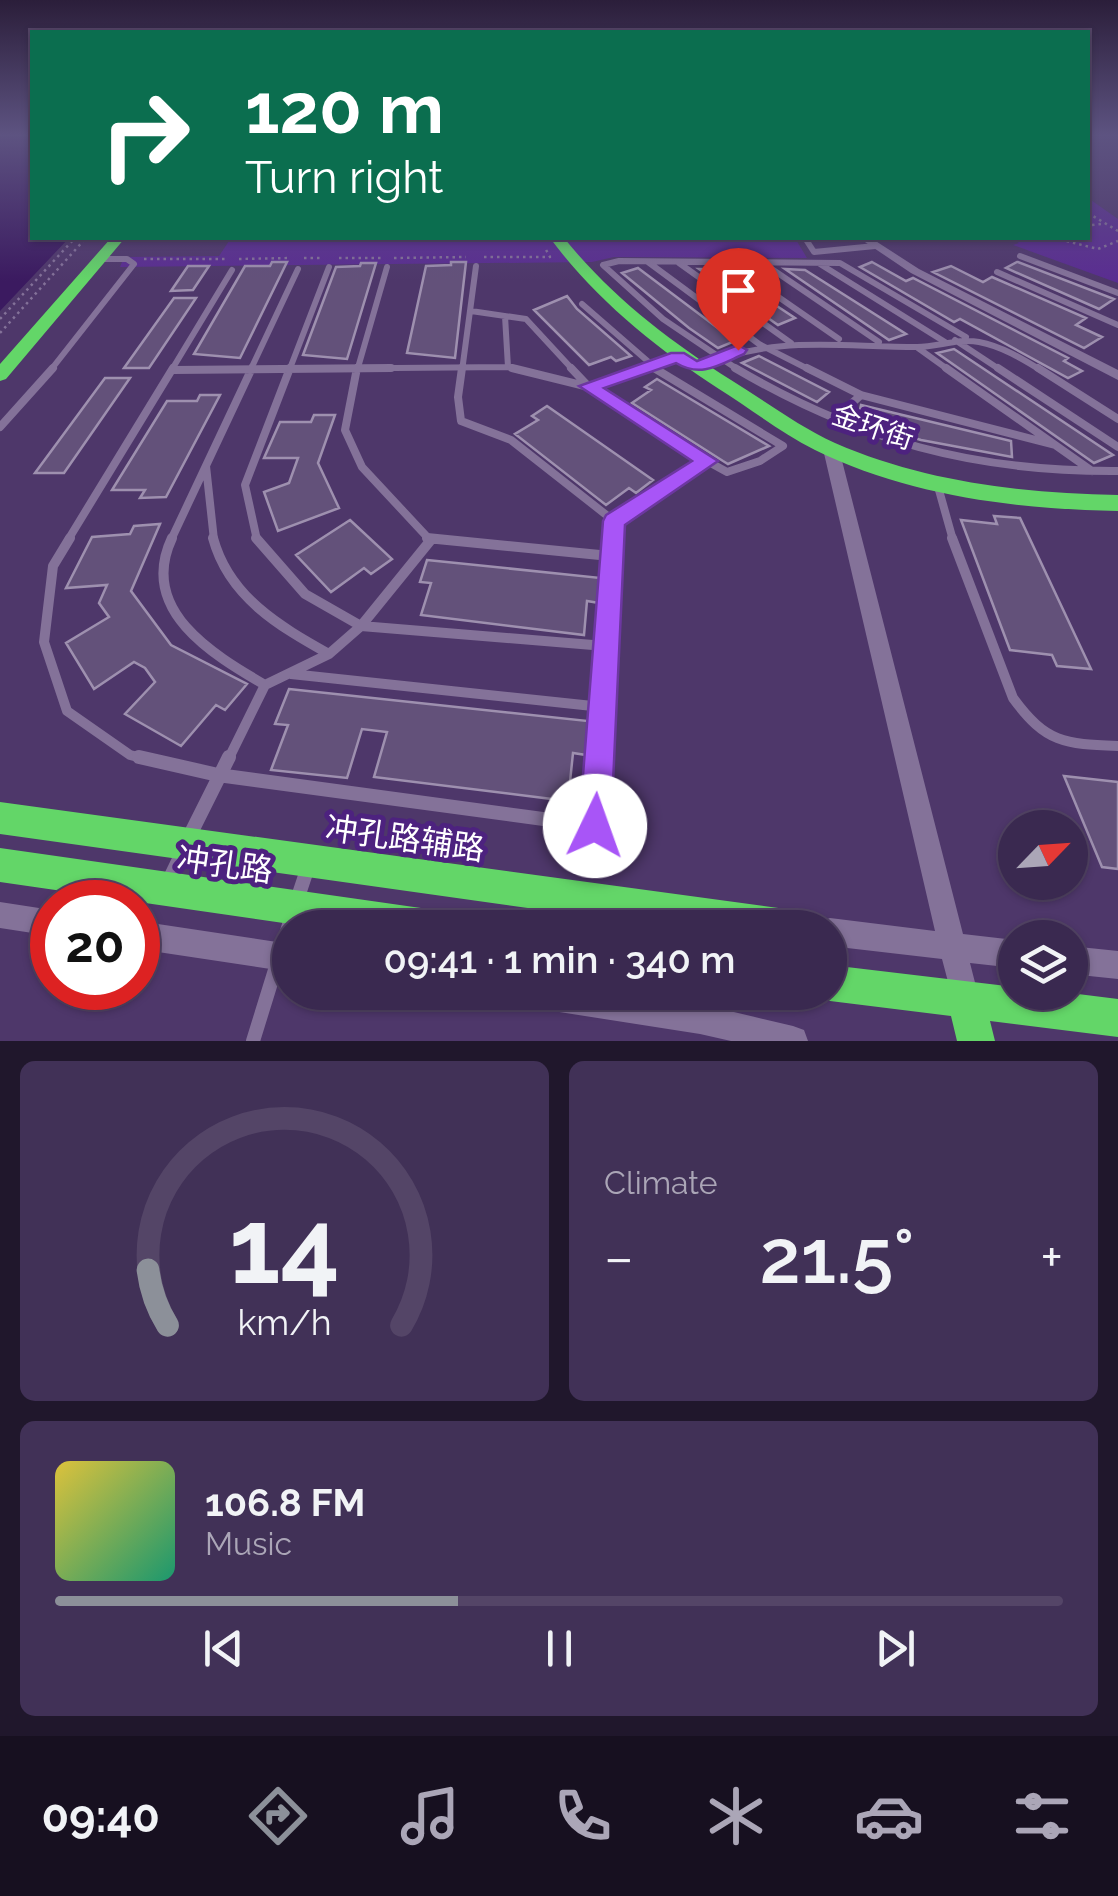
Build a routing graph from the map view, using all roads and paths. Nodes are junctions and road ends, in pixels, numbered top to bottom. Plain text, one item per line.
1 (1090, 214) edge
2 (1104, 223) junction
3 (1092, 225) dead end
4 (1118, 230) edge
5 (73, 240) edge
6 (84, 240) edge
7 (540, 240) edge
8 (560, 240) edge
9 (806, 240) edge
10 (1062, 240) edge
11 (1118, 241) edge
12 (869, 242) edge
13 (123, 248) edge
14 (1020, 256) dead end
15 (320, 258) dead end
16 (339, 258) dead end
17 (646, 261) junction
18 (676, 261) junction
19 (727, 262) junction
20 (761, 262) junction
21 (817, 262) junction
22 (476, 266) dead end
23 (387, 267) dead end
24 (298, 268) dead end
25 (329, 268) dead end
26 (45, 270) junction
27 (56, 270) junction
28 (232, 270) dead end
29 (997, 272) dead end
30 (1118, 293) edge
31 (582, 304) dead end
32 (471, 311) junction
33 (505, 316) junction
34 (0, 319) edge
35 (1117, 323) edge
36 (0, 333) edge
37 (966, 338) junction
38 (841, 340) junction
39 (955, 340) junction
40 (791, 342) junction
41 (944, 342) junction
42 (882, 343) junction
43 (759, 344) junction
44 (918, 348) junction
45 (718, 356) junction
46 (687, 362) junction
47 (650, 366) junction
48 (465, 368) junction
49 (508, 368) junction
50 (290, 369) junction
51 (357, 369) junction
52 (174, 370) junction
53 (250, 370) junction
54 (0, 375) edge
55 (1118, 376) edge
56 (588, 386) junction
57 (860, 395) junction
58 (1118, 419) edge
59 (833, 420) junction
60 (0, 427) edge
61 (1055, 445) junction
62 (1118, 447) edge
63 (831, 449) junction
64 (707, 461) junction
65 (206, 464) junction
66 (1118, 471) edge
67 (1094, 472) junction
68 (937, 480) junction
69 (1118, 503) edge
70 (614, 521) junction
71 (430, 542) junction
72 (610, 556) junction
73 (361, 626) junction
74 (605, 646) junction
75 (329, 654) junction
76 (289, 673) junction
77 (264, 685) junction
78 (602, 707) junction
79 (1118, 746) edge
80 (218, 775) junction
81 (0, 818) edge
82 (186, 844) junction
83 (310, 861) junction
84 (0, 864) edge
85 (166, 888) junction
86 (294, 906) junction
87 (293, 910) edge
88 (321, 910) edge
89 (668, 910) edge
90 (0, 915) edge
91 (30, 920) edge
92 (847, 934) edge
93 (160, 939) edge
94 (952, 948) junction
95 (998, 952) edge
96 (272, 955) edge
97 (1088, 962) edge
98 (1118, 965) edge
99 (847, 985) edge
100 (272, 990) edge
101 (966, 1002) junction
102 (640, 1010) edge
103 (1118, 1018) edge
104 (253, 1041) edge
105 (793, 1041) edge
106 (976, 1041) edge

1 - 2 path
2 - 3 path
2 - 4 path
5 - 26 path
6 - 27 path
7 - 16 path
8 - 46 street, 金环街
9 - 12 lane
10 - 11 path
12 - 55 street
13 - 15 path
13 - 54 street
13 - 60 lane
14 - 30 lane
17 - 18 lane
17 - 43 lane
17 - 45 lane
18 - 19 lane
18 - 40 lane
19 - 20 lane
19 - 38 lane
20 - 21 lane
20 - 42 lane
21 - 37 lane
21 - 41 lane
22 - 32 lane
23 - 51 lane
24 - 53 lane
25 - 50 lane
26 - 27 path
26 - 34 path
27 - 36 path
28 - 52 lane
29 - 35 lane
31 - 47 lane
32 - 33 lane
32 - 48 lane
33 - 49 lane
33 - 56 lane
37 - 39 lane
37 - 58 lane
38 - 40 lane
38 - 42 lane
39 - 41 lane
39 - 62 lane
40 - 43 lane
41 - 44 lane
42 - 44 lane
43 - 45 lane
43 - 57 lane
44 - 61 lane
45 - 46 lane
45 - 59 lane
46 - 47 lane
46 - 63 street, 金环街
47 - 56 lane
47 - 64 lane
48 - 49 lane
48 - 51 lane
48 - 70 lane
49 - 56 lane
50 - 51 lane
50 - 53 lane
50 - 73 lane
51 - 71 lane
52 - 53 lane
52 - 80 lane
53 - 65 lane
56 - 64 lane
57 - 59 lane
57 - 61 lane
59 - 67 lane
61 - 67 lane
63 - 68 street, 金环街
63 - 94 street
64 - 70 lane
65 - 75 lane
65 - 77 lane
66 - 67 lane
68 - 69 street, 金环街
68 - 79 lane
70 - 72 lane
71 - 72 lane
71 - 73 lane
72 - 74 lane
73 - 74 lane
73 - 75 lane
74 - 78 lane
75 - 76 lane
76 - 77 lane
76 - 78 lane
77 - 80 lane
78 - 80 lane
80 - 82 lane
81 - 82 street, 冲孔路辅路
82 - 83 street, 冲孔路辅路
82 - 85 lane
83 - 86 lane
83 - 89 street, 冲孔路辅路
84 - 85 street, 冲孔路
85 - 86 street, 冲孔路
86 - 87 lane
86 - 88 street, 冲孔路
90 - 91 street
92 - 94 street
93 - 96 street
94 - 95 street
94 - 101 street
97 - 98 street
99 - 101 street
100 - 104 lane
101 - 103 street
101 - 106 street
102 - 105 street

